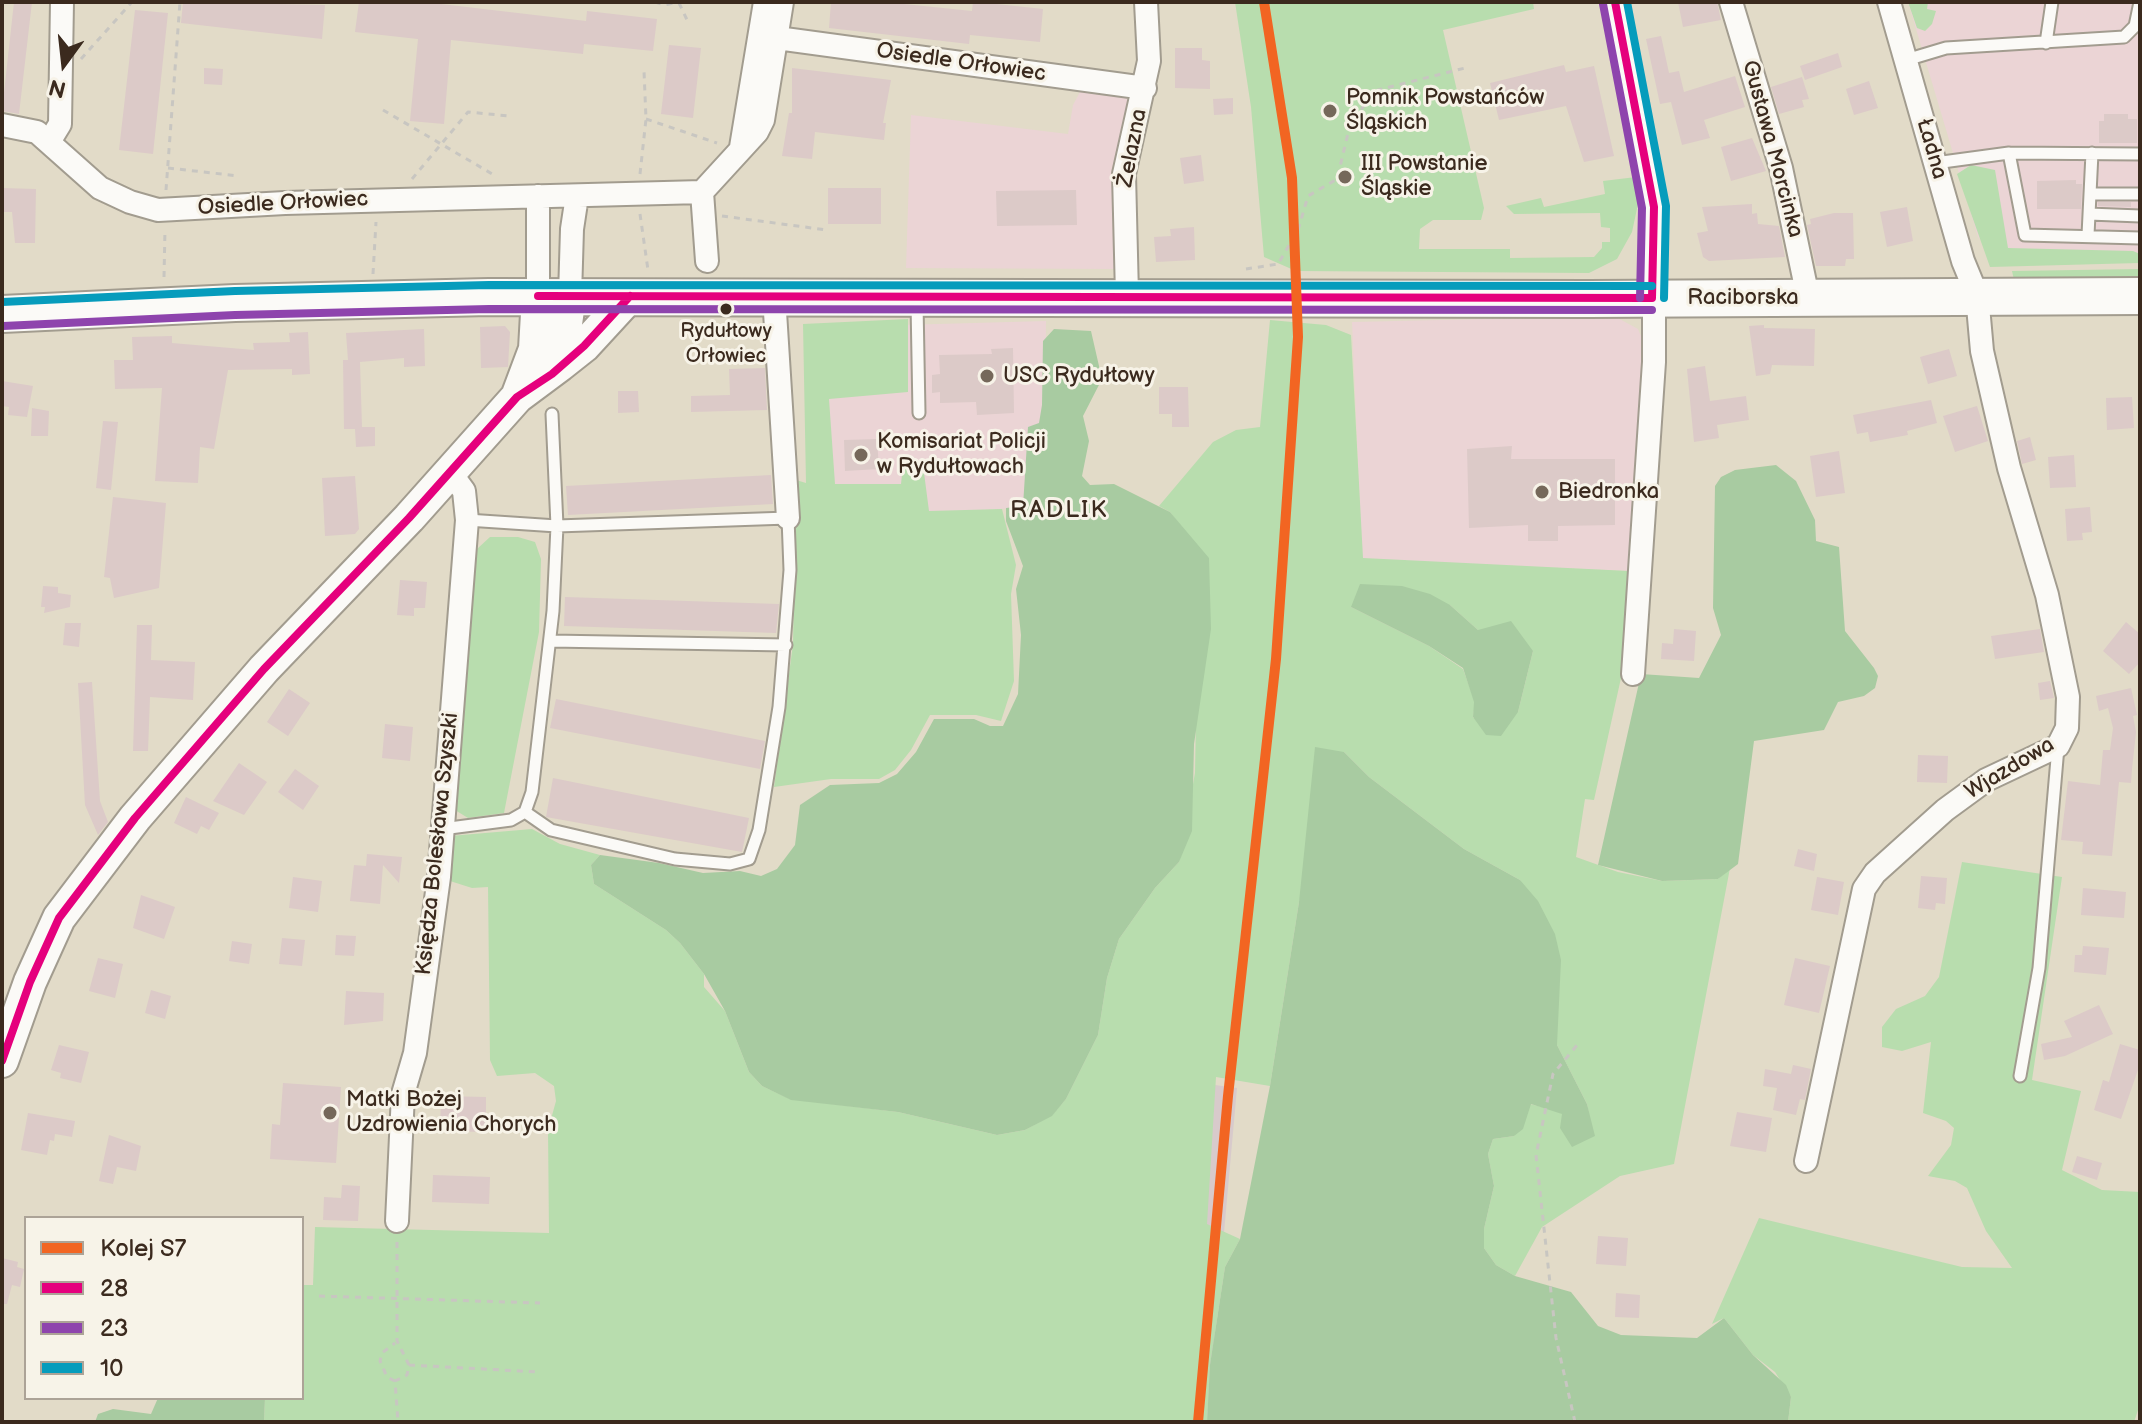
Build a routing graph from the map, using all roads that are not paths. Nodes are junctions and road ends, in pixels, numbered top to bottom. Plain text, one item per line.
1 (62, 2) edge
2 (765, 2) edge
3 (782, 2) edge
4 (1146, 2) edge
5 (1615, 2) edge
6 (1731, 2) edge
7 (1889, 2) edge
8 (2052, 2) edge
9 (2140, 2) edge
10 (769, 36) junction
11 (2046, 43) junction
12 (1906, 60) junction
13 (1145, 88) junction
14 (2, 125) edge
15 (49, 142) junction
16 (2009, 153) junction
17 (2092, 153) junction
18 (2140, 154) edge
19 (1935, 163) junction
20 (2090, 194) junction
21 (2140, 194) edge
22 (538, 196) junction
23 (577, 196) junction
24 (702, 202) junction
25 (2089, 214) junction
26 (2140, 216) edge
27 (2088, 235) junction
28 (2140, 238) edge
29 (707, 261) dead end
30 (639, 283) junction
31 (916, 295) junction
32 (1127, 295) junction
33 (1977, 295) junction
34 (554, 296) junction
35 (774, 296) junction
36 (2140, 296) edge
37 (1808, 297) junction
38 (1652, 298) junction
39 (2, 314) edge
40 (560, 365) junction
41 (517, 397) junction
42 (919, 413) dead end
43 (552, 414) dead end
44 (450, 472) junction
45 (788, 518) junction
46 (467, 520) junction
47 (557, 526) junction
48 (551, 641) junction
49 (786, 645) junction
50 (1633, 674) dead end
51 (2058, 746) junction
52 (525, 812) junction
53 (442, 829) junction
54 (2, 1061) edge
55 (2020, 1076) dead end
56 (1806, 1161) dead end
57 (397, 1221) road end

1 - 15 street
2 - 10 street
3 - 10 street
4 - 13 street, Żelazna
5 - 38 street
6 - 37 street, Gustawa Morcinka
7 - 12 street, Ładna
8 - 11 lane
9 - 11 lane
10 - 13 street, Osiedle Orłowiec
10 - 24 street
11 - 12 lane
12 - 19 street, Ładna
13 - 32 street, Żelazna
14 - 15 street, Osiedle Orłowiec
15 - 22 street, Osiedle Orłowiec
16 - 17 lane
16 - 19 lane
16 - 27 lane
17 - 18 lane
17 - 20 lane
19 - 33 street, Ładna
20 - 21 lane
20 - 25 lane
22 - 23 street, Osiedle Orłowiec
22 - 34 street
23 - 24 street, Osiedle Orłowiec
23 - 34 street
24 - 29 street
25 - 26 lane
25 - 27 lane
27 - 28 lane
30 - 34 main road, Raciborska
30 - 35 main road, Raciborska
30 - 40 street
31 - 32 main road, Raciborska
31 - 35 main road, Raciborska
31 - 42 lane
32 - 38 main road, Raciborska
33 - 36 main road, Raciborska
33 - 37 main road, Raciborska
33 - 51 street, Wjazdowa
34 - 39 main road, Raciborska
34 - 40 street
34 - 41 street
35 - 45 street
37 - 38 main road, Raciborska
38 - 50 street
40 - 41 street
41 - 44 street
43 - 47 lane
44 - 46 street, Księdza Bolesława Szyszki
44 - 54 street
45 - 47 lane
45 - 49 lane
46 - 47 lane
46 - 53 street, Księdza Bolesława Szyszki
47 - 48 lane
48 - 49 lane
48 - 52 lane
49 - 52 lane
51 - 55 lane
51 - 56 street, Wjazdowa
52 - 53 lane
53 - 57 street, Księdza Bolesława Szyszki

